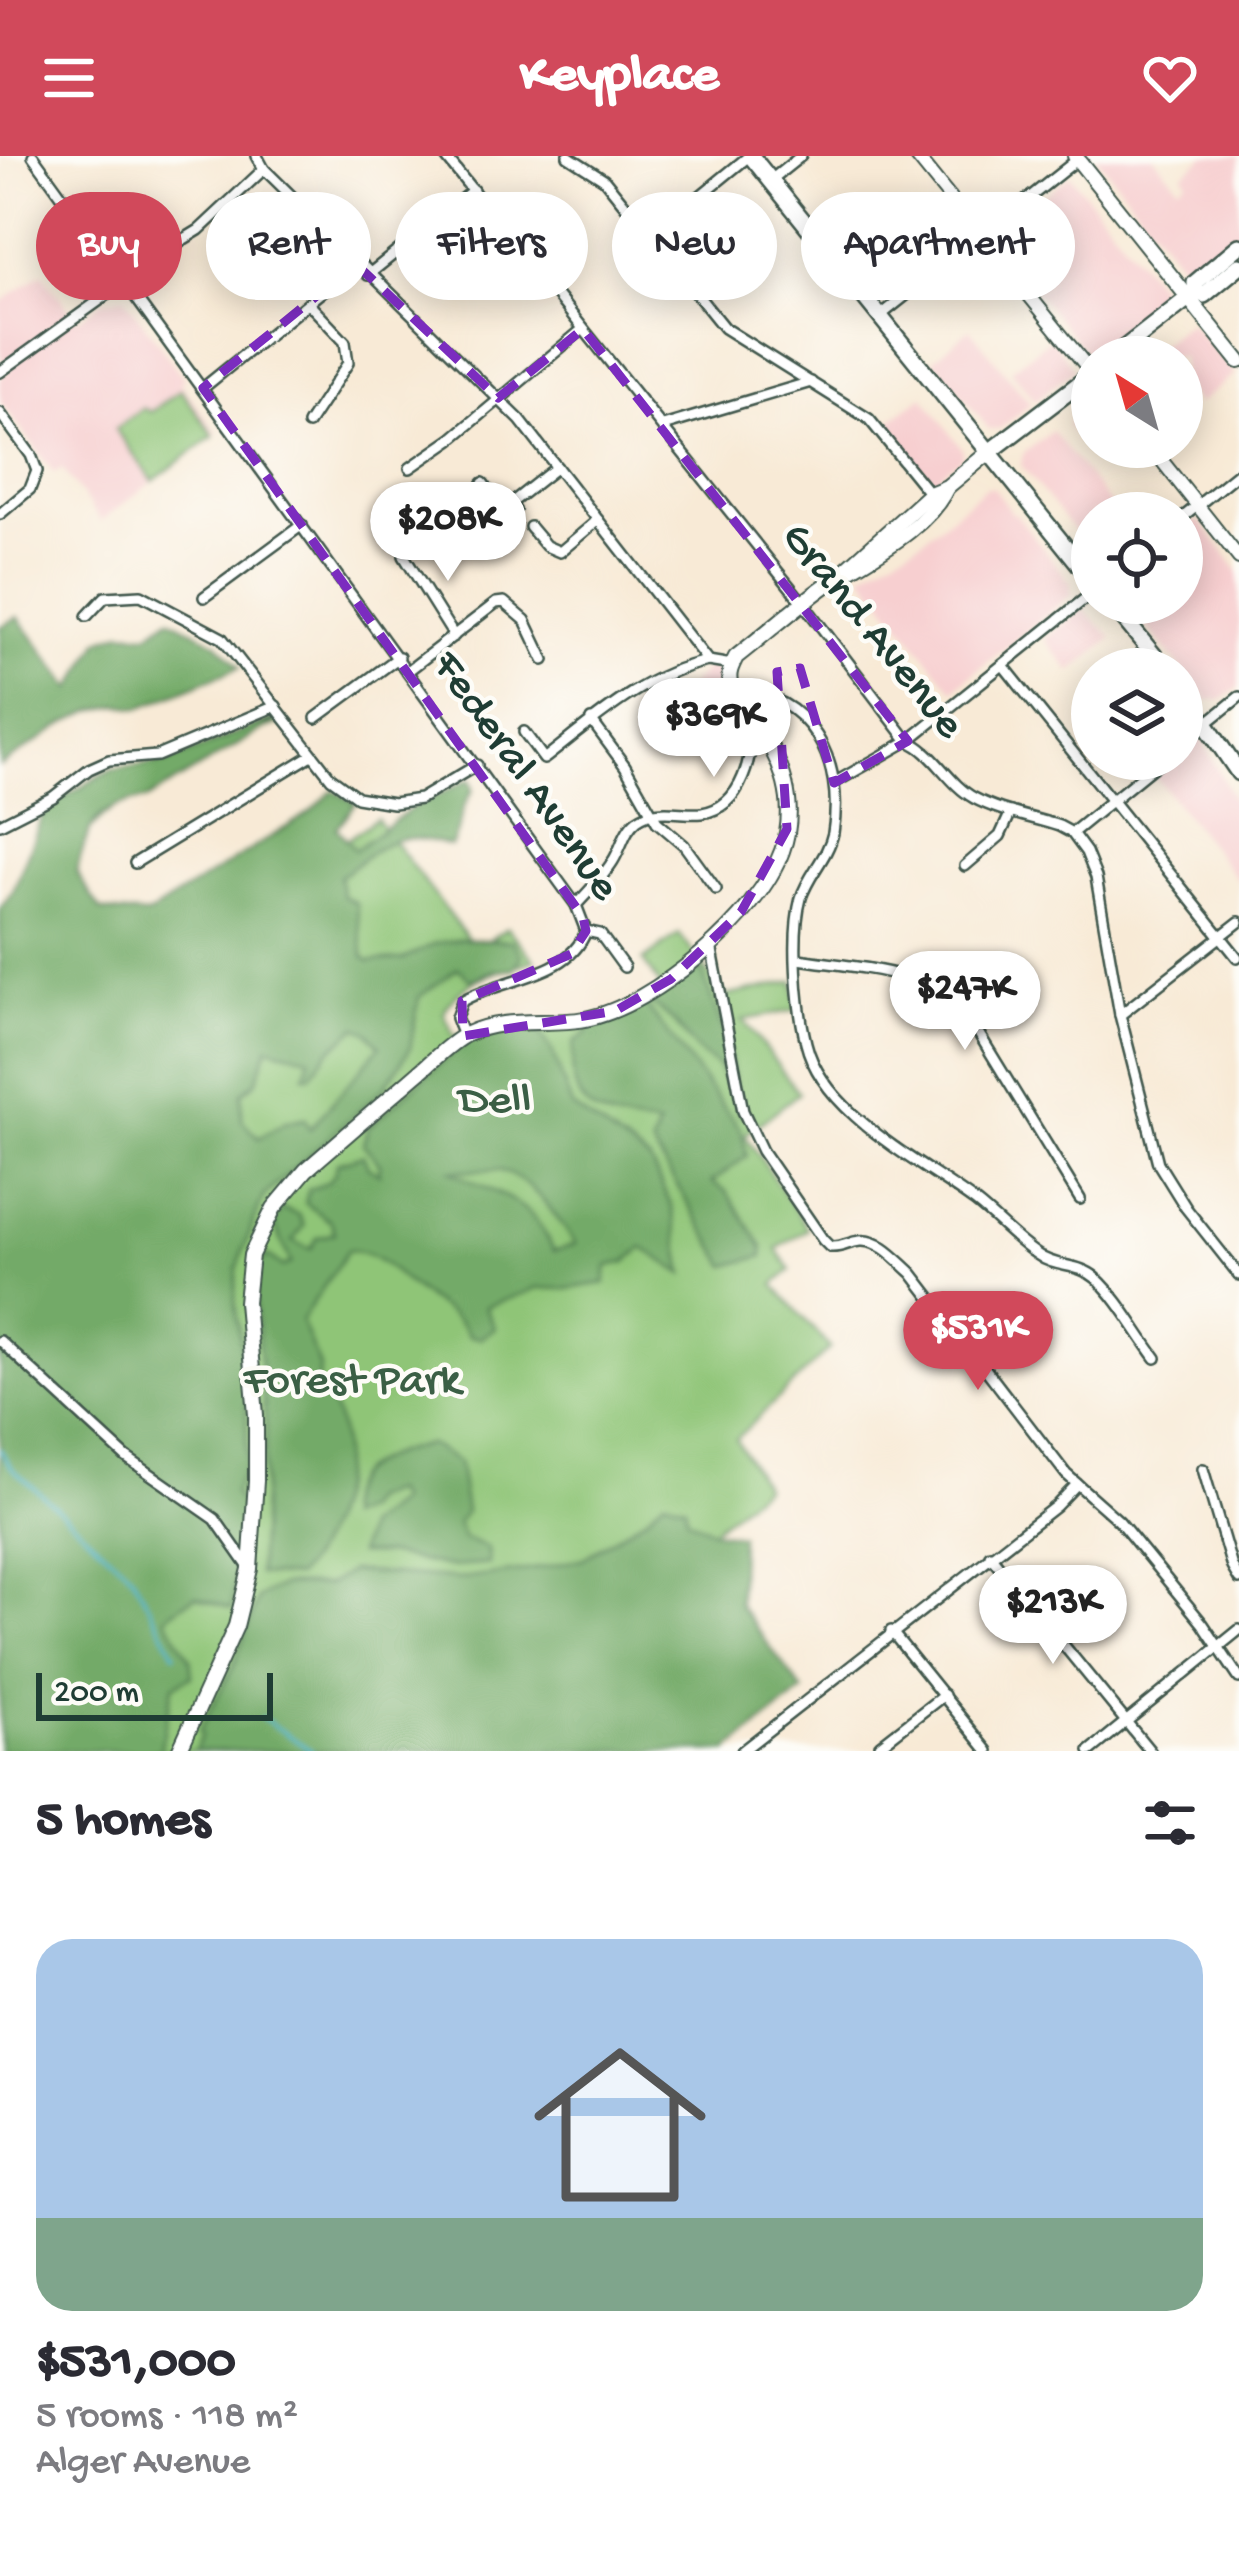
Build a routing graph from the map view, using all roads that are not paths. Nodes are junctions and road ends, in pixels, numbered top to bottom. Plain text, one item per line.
1 (33, 156) edge
2 (257, 156) edge
3 (445, 156) edge
4 (568, 156) edge
5 (750, 156) edge
6 (801, 156) edge
7 (916, 156) edge
8 (1078, 157) edge
9 (264, 169) junction
10 (770, 180) junction
11 (473, 190) junction
12 (59, 192) edge
13 (286, 192) edge
14 (615, 192) edge
15 (705, 192) edge
16 (945, 192) edge
17 (1035, 192) edge
18 (182, 241) edge
19 (1239, 246) edge
20 (1239, 266) edge
21 (371, 273) edge
22 (371, 278) edge
23 (1192, 295) junction
24 (100, 300) edge
25 (138, 300) edge
26 (312, 300) edge
27 (702, 300) edge
28 (900, 300) edge
29 (1033, 300) edge
30 (308, 303) junction
31 (880, 316) junction
32 (584, 329) junction
33 (1140, 336) edge
34 (1071, 347) edge
35 (1239, 362) edge
36 (0, 372) edge
37 (811, 382) junction
38 (203, 388) junction
39 (1071, 389) edge
40 (498, 398) junction
41 (0, 413) edge
42 (308, 424) dead end
43 (663, 426) junction
44 (988, 453) junction
45 (410, 467) dead end
46 (557, 467) junction
47 (1168, 468) edge
48 (1239, 472) edge
49 (483, 482) dead end
50 (946, 488) junction
51 (1187, 492) edge
52 (930, 494) junction
53 (1203, 501) edge
54 (1203, 511) edge
55 (0, 514) edge
56 (598, 520) junction
57 (302, 525) junction
58 (530, 527) dead end
59 (894, 532) junction
60 (1071, 554) edge
61 (404, 556) dead end
62 (1239, 558) edge
63 (204, 597) dead end
64 (803, 603) junction
65 (1071, 610) edge
66 (88, 616) dead end
67 (1128, 624) edge
68 (454, 636) junction
69 (1148, 648) edge
70 (399, 656) junction
71 (544, 660) dead end
72 (708, 662) junction
73 (1003, 664) junction
74 (732, 665) junction
75 (409, 670) junction
76 (733, 692) junction
77 (1239, 698) edge
78 (277, 706) junction
79 (750, 715) junction
80 (316, 718) dead end
81 (1203, 718) edge
82 (591, 720) junction
83 (1207, 723) junction
84 (1203, 726) edge
85 (524, 732) dead end
86 (908, 740) junction
87 (312, 755) junction
88 (477, 765) junction
89 (1239, 773) edge
90 (1136, 780) edge
91 (834, 783) junction
92 (1112, 800) junction
93 (651, 812) junction
94 (1011, 812) junction
95 (0, 824) edge
96 (1072, 833) junction
97 (135, 862) dead end
98 (964, 866) dead end
99 (716, 889) dead end
100 (576, 905) junction
101 (1239, 922) edge
102 (586, 931) junction
103 (1220, 937) junction
104 (711, 945) junction
105 (1237, 957) edge
106 (799, 959) junction
107 (625, 967) dead end
108 (1120, 1015) junction
109 (463, 1036) junction
110 (1080, 1199) dead end
111 (1239, 1275) edge
112 (0, 1341) edge
113 (1156, 1358) dead end
114 (1203, 1469) dead end
115 (1077, 1484) junction
116 (990, 1555) junction
117 (250, 1569) junction
118 (1239, 1579) edge
119 (1239, 1630) edge
120 (891, 1631) junction
121 (1218, 1647) junction
122 (1239, 1678) edge
123 (944, 1695) junction
124 (1127, 1722) junction
125 (880, 1744) dead end
126 (179, 1751) edge
127 (742, 1751) edge
128 (988, 1751) edge
129 (1090, 1751) edge
130 (1150, 1751) edge

1 - 12 street, Federal Avenue
2 - 9 street
3 - 11 street, Grand Avenue
4 - 14 street
5 - 10 main road
5 - 15 street
6 - 10 street
7 - 16 street
8 - 17 street
8 - 23 main road
9 - 13 street
9 - 18 street
10 - 31 main road
11 - 21 street
11 - 32 street, Grand Avenue
19 - 23 main road
20 - 23 main road
22 - 40 street
23 - 33 main road
23 - 35 main road
24 - 36 street
25 - 38 street, Federal Avenue
26 - 30 street
27 - 37 street
28 - 31 street
29 - 34 street
30 - 38 street
30 - 42 street
31 - 44 main road
32 - 40 street
32 - 43 street, Grand Avenue
37 - 43 street
37 - 52 street
38 - 57 street, Federal Avenue
39 - 44 main road
40 - 45 street
40 - 46 street
41 - 55 street
43 - 64 street, Grand Avenue
44 - 50 main road
44 - 60 main road
46 - 49 street
46 - 56 street
47 - 51 street
48 - 53 street
50 - 52 main road
50 - 59 main road
52 - 59 main road
54 - 62 street
56 - 58 street
56 - 72 street
57 - 63 street
57 - 70 street, Federal Avenue
59 - 64 main road
61 - 68 street
64 - 74 main road
64 - 86 street, Grand Avenue
65 - 73 street
66 - 78 street
67 - 69 main road
68 - 71 street
68 - 75 street
70 - 75 street, Federal Avenue
70 - 80 street
72 - 74 street
72 - 82 street
73 - 86 street
73 - 92 street
74 - 76 main road
75 - 88 street, Federal Avenue
76 - 79 main road
76 - 91 street
77 - 83 street
78 - 87 street
78 - 95 street
79 - 93 street
79 - 104 main road
81 - 83 main road
82 - 85 street
82 - 93 street
83 - 84 street
83 - 89 main road
86 - 91 street
86 - 94 street, Grand Avenue
87 - 88 street
87 - 97 street
88 - 100 street, Federal Avenue
90 - 92 street
91 - 106 street
92 - 96 street
92 - 103 street
93 - 99 street
93 - 100 street
94 - 96 street, Grand Avenue
94 - 98 street
96 - 108 street
100 - 102 street, Federal Avenue
101 - 103 street
102 - 107 street, Federal Avenue
102 - 109 street
103 - 105 street
103 - 108 street
104 - 109 main road
104 - 115 street
106 - 110 street
106 - 113 street
108 - 111 street
109 - 117 main road
112 - 117 street
114 - 118 street
115 - 116 street
115 - 121 street
116 - 120 street
116 - 124 street
117 - 126 main road
119 - 121 street
120 - 123 street
120 - 127 street
121 - 122 street
121 - 124 street
123 - 125 street
123 - 128 street
124 - 129 street
124 - 130 street

